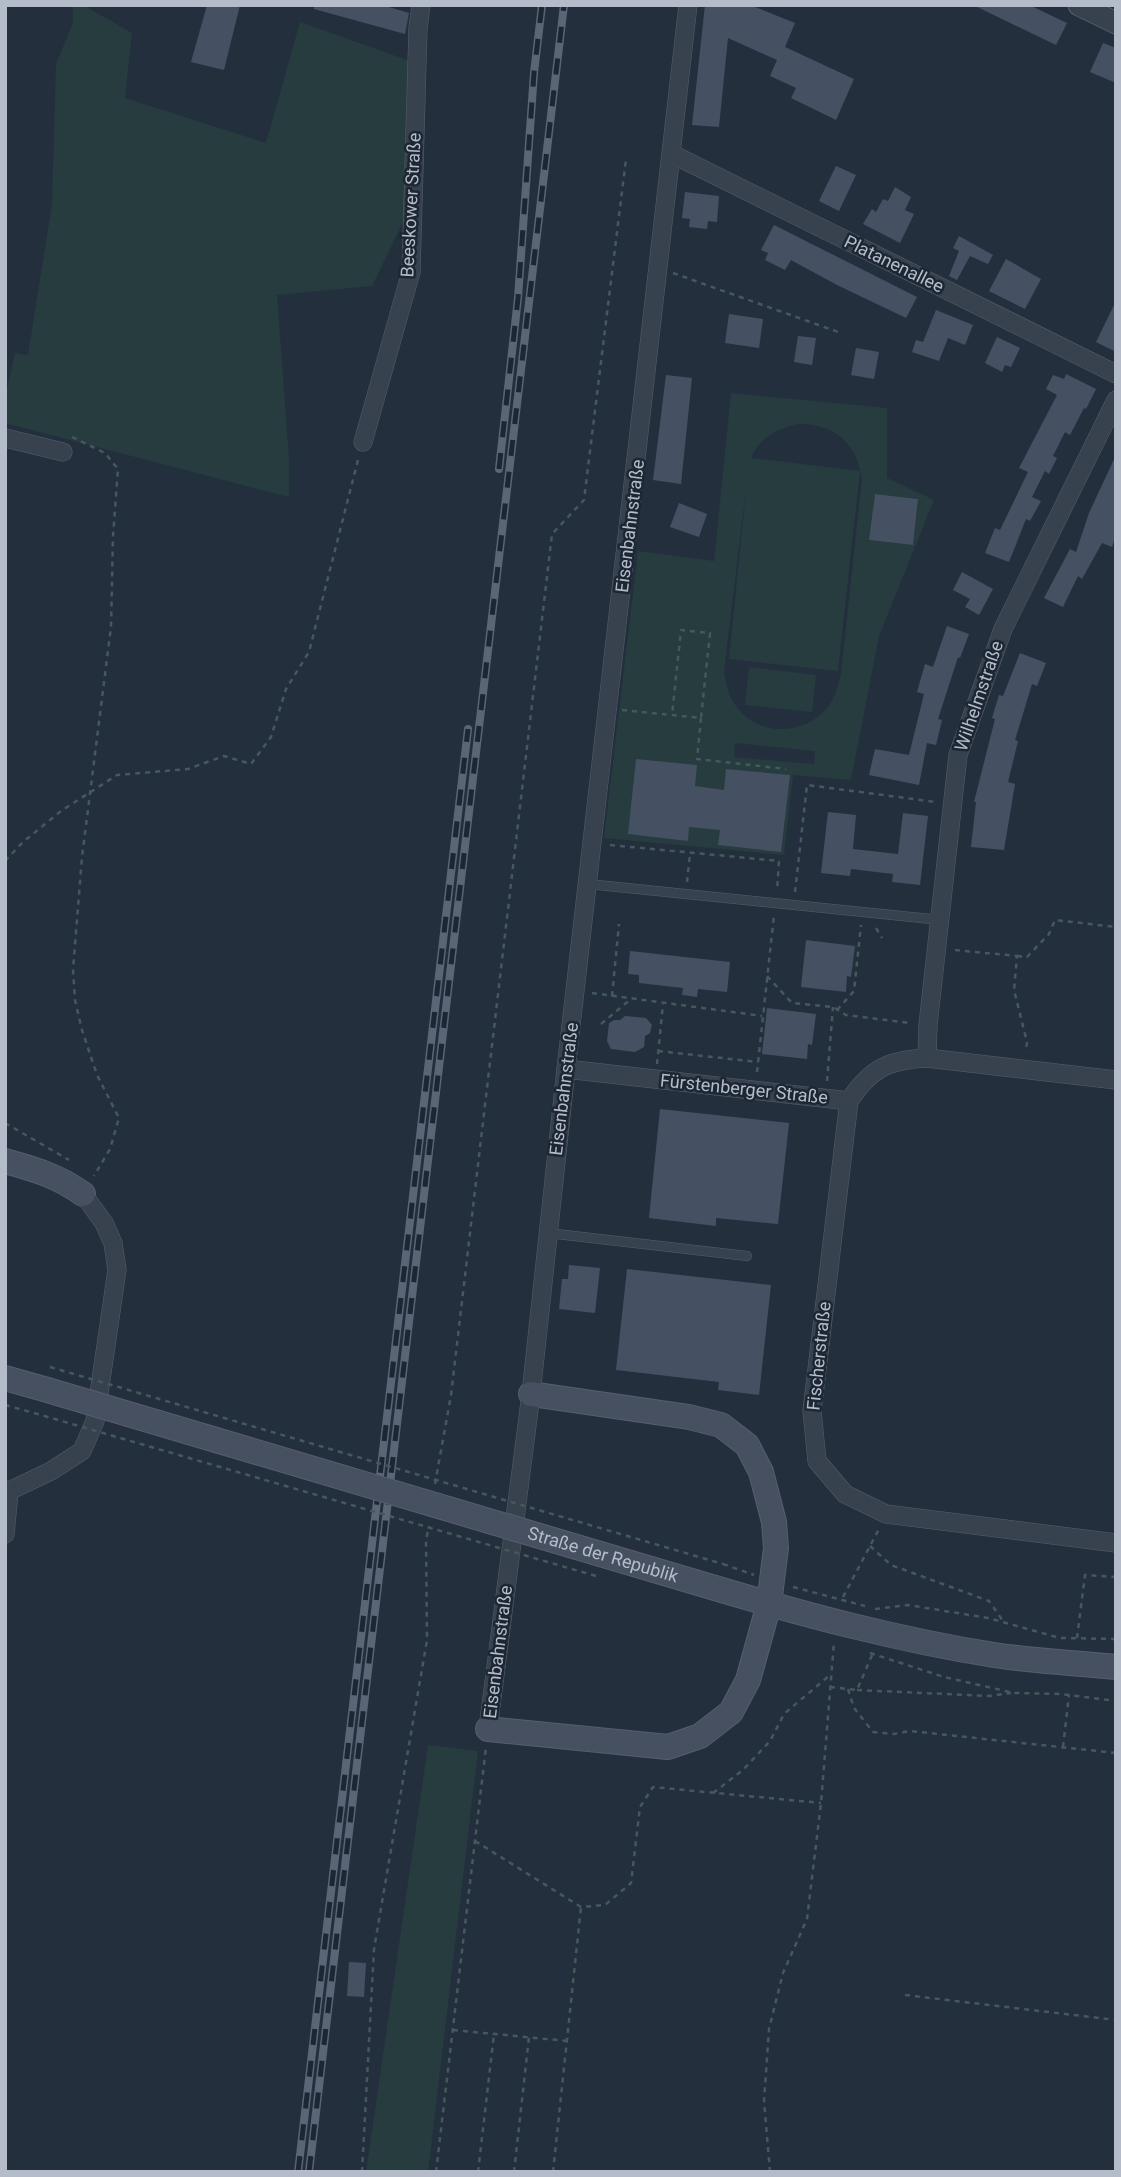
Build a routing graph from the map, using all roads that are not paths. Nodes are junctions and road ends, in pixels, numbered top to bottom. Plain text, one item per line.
1 (421, 5) edge
2 (688, 5) edge
3 (1079, 5) edge
4 (1116, 23) edge
5 (672, 154) junction
6 (1116, 374) edge
7 (1116, 400) edge
8 (5, 438) edge
9 (363, 442) road end
10 (62, 444) road end
11 (588, 884) junction
12 (941, 919) junction
13 (927, 1058) junction
14 (566, 1069) junction
15 (1116, 1080) edge
16 (849, 1101) junction
17 (5, 1161) edge
18 (83, 1194) joint
19 (548, 1233) junction
20 (747, 1256) dead end
21 (5, 1378) edge
22 (531, 1394) junction
23 (7, 1493) edge
24 (5, 1534) edge
25 (1116, 1543) edge
26 (770, 1593) junction
27 (1116, 1667) edge
28 (488, 1729) joint

1 - 9 street, Beeskower Straße
2 - 5 street, Eisenbahnstraße
3 - 4 street
5 - 6 street, Platanenallee
5 - 11 street, Eisenbahnstraße
7 - 12 street, Wilhelmstraße
8 - 10 street
11 - 12 lane
11 - 14 street, Eisenbahnstraße
12 - 13 street, Wilhelmstraße
13 - 15 street, Fürstenberger Straße
13 - 16 street, Fürstenberger Straße
14 - 16 street, Fürstenberger Straße
14 - 19 street, Eisenbahnstraße
16 - 25 street, Fischerstraße
17 - 18 main road
18 - 23 street
19 - 20 lane
19 - 22 street, Eisenbahnstraße
21 - 26 main road, Straße der Republik, bridge
22 - 26 main road
22 - 28 street, Eisenbahnstraße
23 - 24 street
26 - 27 main road, Straße der Republik
26 - 28 main road

